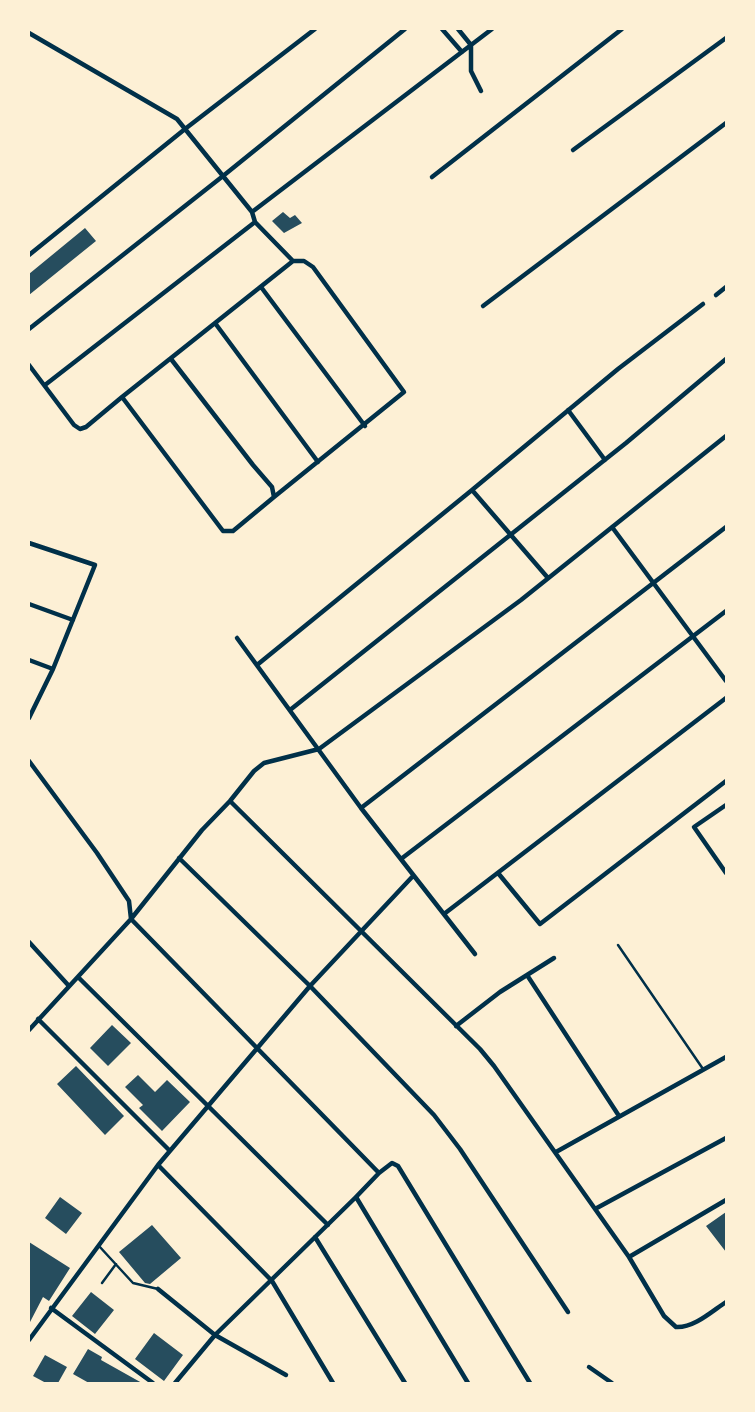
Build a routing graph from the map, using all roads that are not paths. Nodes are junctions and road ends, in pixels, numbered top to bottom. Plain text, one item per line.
1 (315, 29) edge
2 (405, 29) edge
3 (442, 29) edge
4 (458, 29) edge
5 (492, 29) edge
6 (622, 29) edge
7 (29, 33) edge
8 (726, 38) edge
9 (471, 45) junction
10 (462, 52) junction
11 (481, 91) dead end
12 (726, 123) edge
13 (185, 130) junction
14 (573, 150) dead end
15 (223, 176) junction
16 (432, 177) dead end
17 (252, 212) junction
18 (255, 222) junction
19 (29, 255) edge
20 (293, 261) junction
21 (261, 286) junction
22 (726, 287) edge
23 (716, 295) dead end
24 (703, 304) dead end
25 (483, 306) dead end
26 (215, 324) junction
27 (29, 328) edge
28 (171, 359) junction
29 (726, 359) edge
30 (29, 365) edge
31 (45, 385) junction
32 (122, 397) junction
33 (568, 410) junction
34 (365, 426) junction
35 (726, 436) edge
36 (605, 460) junction
37 (318, 462) junction
38 (472, 490) junction
39 (274, 497) junction
40 (726, 526) edge
41 (612, 527) junction
42 (510, 534) junction
43 (29, 543) edge
44 (548, 578) junction
45 (653, 583) junction
46 (29, 604) edge
47 (726, 611) edge
48 (73, 620) junction
49 (693, 636) junction
50 (237, 638) dead end
51 (29, 660) edge
52 (256, 665) junction
53 (53, 669) junction
54 (726, 681) edge
55 (726, 698) edge
56 (290, 710) junction
57 (29, 718) edge
58 (319, 749) junction
59 (29, 761) edge
60 (726, 781) edge
61 (230, 801) junction
62 (726, 806) edge
63 (361, 808) junction
64 (179, 858) junction
65 (401, 859) junction
66 (726, 872) edge
67 (498, 873) junction
68 (413, 876) junction
69 (444, 914) junction
70 (131, 919) junction
71 (360, 932) junction
72 (29, 942) edge
73 (618, 945) dead end
74 (474, 954) dead end
75 (554, 958) dead end
76 (526, 975) junction
77 (78, 976) junction
78 (69, 986) junction
79 (310, 986) junction
80 (38, 1019) junction
81 (456, 1026) junction
82 (29, 1030) edge
83 (259, 1048) junction
84 (726, 1057) edge
85 (703, 1070) junction
86 (208, 1107) junction
87 (619, 1116) junction
88 (726, 1138) edge
89 (170, 1151) junction
90 (556, 1152) junction
91 (158, 1164) junction
92 (379, 1173) junction
93 (356, 1198) junction
94 (726, 1200) edge
95 (595, 1209) junction
96 (328, 1224) junction
97 (315, 1236) junction
98 (98, 1245) junction
99 (629, 1257) junction
100 (116, 1264) junction
101 (272, 1281) junction
102 (102, 1283) dead end
103 (158, 1289) joint
104 (726, 1302) edge
105 (51, 1308) junction
106 (568, 1312) dead end
107 (215, 1335) junction
108 (29, 1340) edge
109 (589, 1367) dead end
110 (286, 1375) dead end
111 (153, 1383) edge
112 (176, 1383) edge
113 (333, 1383) edge
114 (405, 1383) edge
115 (468, 1383) edge
116 (530, 1383) edge
117 (612, 1383) edge

1 - 13 street
2 - 15 street
3 - 10 street
4 - 9 street
5 - 9 street
6 - 16 street
7 - 13 street
8 - 14 street
9 - 10 street
9 - 11 street
10 - 17 street
12 - 25 street
13 - 15 street
13 - 19 street
15 - 17 street
15 - 27 street
17 - 18 street
18 - 20 street
18 - 31 street
20 - 21 street
20 - 34 street
21 - 26 street
21 - 34 street
22 - 23 street
24 - 33 street
26 - 28 street
26 - 37 street
28 - 32 street
28 - 39 street
29 - 36 street
30 - 31 street
31 - 32 street
32 - 39 street
33 - 36 street
33 - 38 street
34 - 37 street
35 - 41 street
36 - 42 street
37 - 39 street
38 - 42 street
38 - 52 street
40 - 45 street
41 - 44 street
41 - 45 street
42 - 44 street
42 - 56 street
43 - 48 street
44 - 58 street
45 - 49 street
45 - 63 street
46 - 48 street
47 - 49 street
48 - 53 street
49 - 54 street
49 - 65 street
50 - 52 street
51 - 53 street
52 - 56 street
53 - 57 street
55 - 67 street
56 - 58 street
58 - 61 street
58 - 63 street
59 - 70 street
60 - 67 street
61 - 64 street
61 - 71 street
62 - 66 street
63 - 65 street
64 - 70 street
64 - 79 street
65 - 68 street
67 - 69 street
68 - 69 street
68 - 71 street
69 - 74 street
70 - 77 street
70 - 83 street
71 - 79 street
71 - 81 street
72 - 78 street
73 - 85 lane
75 - 76 street
76 - 81 street
76 - 87 street
77 - 78 street
77 - 86 street
78 - 80 street
79 - 83 street
79 - 106 street
80 - 82 street
80 - 89 street
81 - 90 street
83 - 86 street
83 - 92 street
84 - 85 street
85 - 87 street
86 - 89 street
86 - 96 street
87 - 90 street
88 - 95 street
89 - 91 street
90 - 95 street
91 - 98 street
91 - 101 street
92 - 93 street
92 - 116 street
93 - 96 street
93 - 115 street
94 - 99 street
95 - 99 street
96 - 97 street
97 - 101 street
97 - 114 street
98 - 100 lane
98 - 105 street
99 - 104 street
100 - 102 lane
100 - 103 lane
101 - 107 street
101 - 113 street
103 - 107 street
105 - 108 street
105 - 111 street
107 - 110 street
107 - 112 street
109 - 117 street

